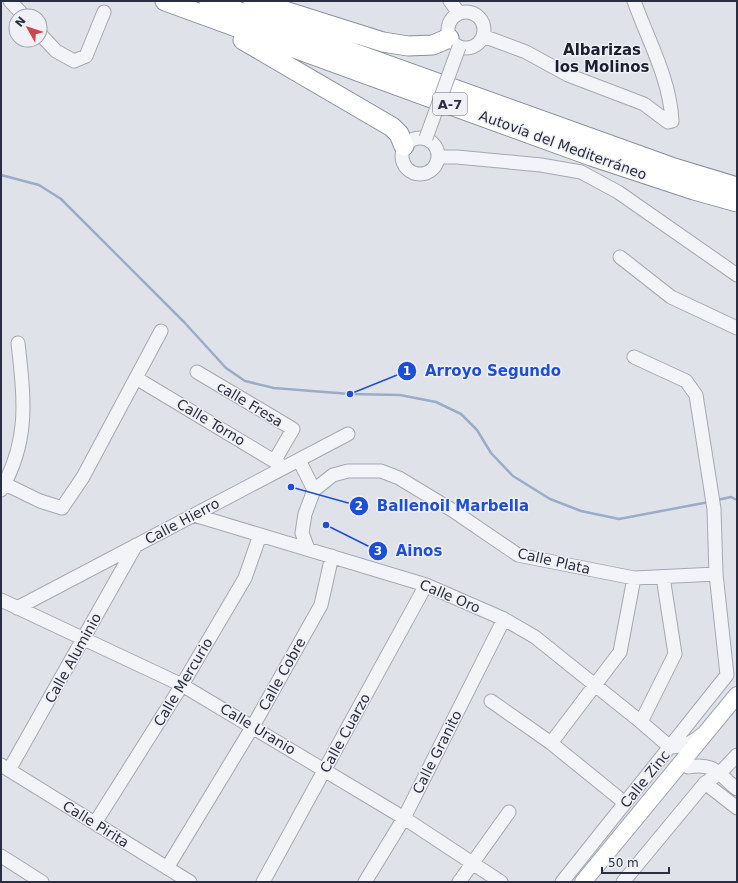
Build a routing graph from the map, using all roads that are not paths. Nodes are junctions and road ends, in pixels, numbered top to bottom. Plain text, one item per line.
1 (149, 1) edge
2 (165, 1) edge
3 (209, 1) edge
4 (253, 1) edge
5 (450, 1) edge
6 (634, 1) edge
7 (104, 12) dead end
8 (459, 13) junction
9 (483, 36) junction
10 (48, 42) edge
11 (454, 43) junction
12 (426, 138) junction
13 (404, 146) junction
14 (438, 157) junction
15 (737, 187) edge
16 (737, 202) edge
17 (620, 257) dead end
18 (737, 275) edge
19 (737, 328) edge
20 (161, 331) dead end
21 (18, 343) dead end
22 (634, 357) dead end
23 (197, 372) dead end
24 (136, 378) junction
25 (348, 434) dead end
26 (299, 460) junction
27 (280, 464) junction
28 (1, 467) edge
29 (2, 485) edge
30 (314, 490) junction
31 (194, 515) junction
32 (260, 535) junction
33 (136, 545) junction
34 (308, 549) junction
35 (332, 556) junction
36 (716, 574) junction
37 (663, 577) junction
38 (634, 578) junction
39 (426, 585) junction
40 (1, 600) edge
41 (17, 608) junction
42 (504, 620) junction
43 (83, 640) junction
44 (182, 685) junction
45 (594, 685) junction
46 (737, 695) edge
47 (491, 701) dead end
48 (737, 708) edge
49 (642, 722) junction
50 (714, 722) junction
51 (253, 726) junction
52 (551, 743) junction
53 (670, 747) junction
54 (737, 755) edge
55 (688, 767) junction
56 (5, 768) edge
57 (325, 769) junction
58 (720, 774) junction
59 (705, 783) junction
60 (737, 789) edge
61 (625, 803) junction
62 (737, 808) edge
63 (508, 812) dead end
64 (404, 818) junction
65 (96, 823) junction
66 (1, 856) edge
67 (474, 863) junction
68 (167, 868) junction
69 (42, 882) edge
70 (190, 882) edge
71 (263, 882) edge
72 (365, 882) edge
73 (459, 882) edge
74 (501, 882) edge
75 (562, 882) edge
76 (583, 882) edge
77 (595, 882) edge
78 (623, 882) edge

1 - 13 highway
2 - 16 highway, Autovía del Mediterráneo / A-7
3 - 15 highway, Autovía del Mediterráneo / A-7
4 - 11 highway
5 - 8 street
6 - 9 street
7 - 10 street
8 - 9 street
8 - 11 street
9 - 11 street
11 - 12 street, bridge
12 - 13 street
12 - 14 street
13 - 14 street
14 - 18 street
17 - 19 street
20 - 24 street
21 - 29 street
22 - 36 street
23 - 27 street, calle Fresa
24 - 27 street, Calle Torno
24 - 29 street
25 - 26 street, Calle Hierro
26 - 27 street, Calle Hierro
26 - 30 street
27 - 31 street, Calle Hierro
28 - 29 street
30 - 34 street
30 - 38 street, Calle Plata
31 - 32 street, Calle Oro
31 - 33 street, Calle Hierro
32 - 34 street, Calle Oro
32 - 44 street, Calle Mercurio
33 - 41 street, Calle Hierro
33 - 43 street, Calle Aluminio
34 - 35 street, Calle Oro
35 - 39 street, Calle Oro
35 - 51 street, Calle Cobre
36 - 37 street, Calle Plata
36 - 53 street, Calle Zinc
37 - 38 street, Calle Plata
37 - 49 street
38 - 45 street
39 - 42 street, Calle Oro
39 - 57 street, Calle Cuarzo
40 - 41 street, Calle Uranio
41 - 43 street, Calle Uranio
42 - 45 street, Calle Oro
42 - 64 street, Calle Granito
43 - 44 street, Calle Uranio
43 - 56 street, Calle Aluminio
44 - 51 street, Calle Uranio
44 - 65 street, Calle Mercurio
45 - 49 street, Calle Oro
45 - 52 street
46 - 50 main road
47 - 52 street
48 - 55 main road
49 - 53 street, Calle Oro
50 - 53 street
50 - 76 main road
51 - 57 street, Calle Uranio
51 - 68 street, Calle Cobre
52 - 61 street
53 - 61 street, Calle Zinc
54 - 58 street
55 - 58 street
55 - 77 main road
56 - 65 street, Calle Pirita
57 - 64 street, Calle Uranio
57 - 71 street, Calle Cuarzo
58 - 59 street
58 - 60 street
59 - 62 street
59 - 78 street
61 - 75 street, Calle Zinc
63 - 67 street
64 - 67 street, Calle Uranio
64 - 72 street, Calle Granito
65 - 68 street, Calle Pirita
66 - 69 street
67 - 73 street
67 - 74 street, Calle Uranio
68 - 70 street, Calle Pirita

